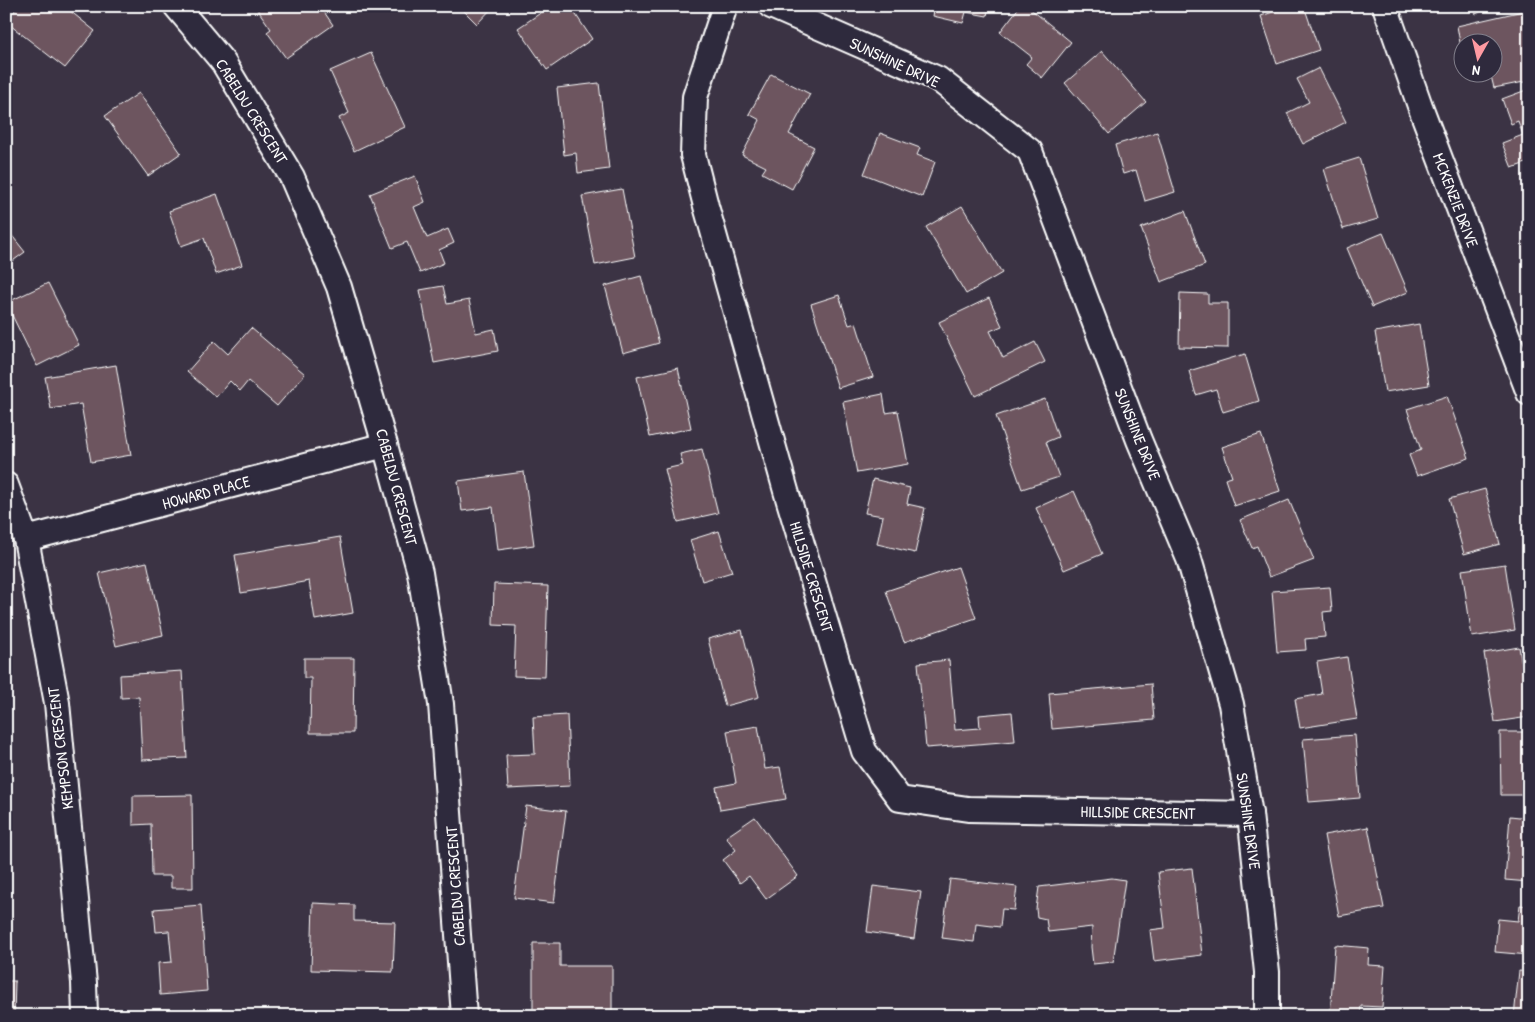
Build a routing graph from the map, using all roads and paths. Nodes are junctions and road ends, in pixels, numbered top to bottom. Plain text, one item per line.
1 (176, 6) edge
2 (725, 6) edge
3 (771, 6) edge
4 (1385, 6) edge
5 (1528, 388) edge
6 (385, 445) junction
7 (6, 485) edge
8 (26, 539) junction
9 (1250, 814) junction
10 (85, 1016) edge
11 (464, 1016) edge
12 (1267, 1016) edge

1 - 6 street, CABELDU CRESCENT
2 - 9 street, HILLSIDE CRESCENT
3 - 9 street, SUNSHINE DRIVE
4 - 5 street, MCKENZIE DRIVE
6 - 8 street, HOWARD PLACE
6 - 11 street, CABELDU CRESCENT
7 - 8 street, KEMPSON CRESCENT
8 - 10 street, KEMPSON CRESCENT
9 - 12 street, SUNSHINE DRIVE

